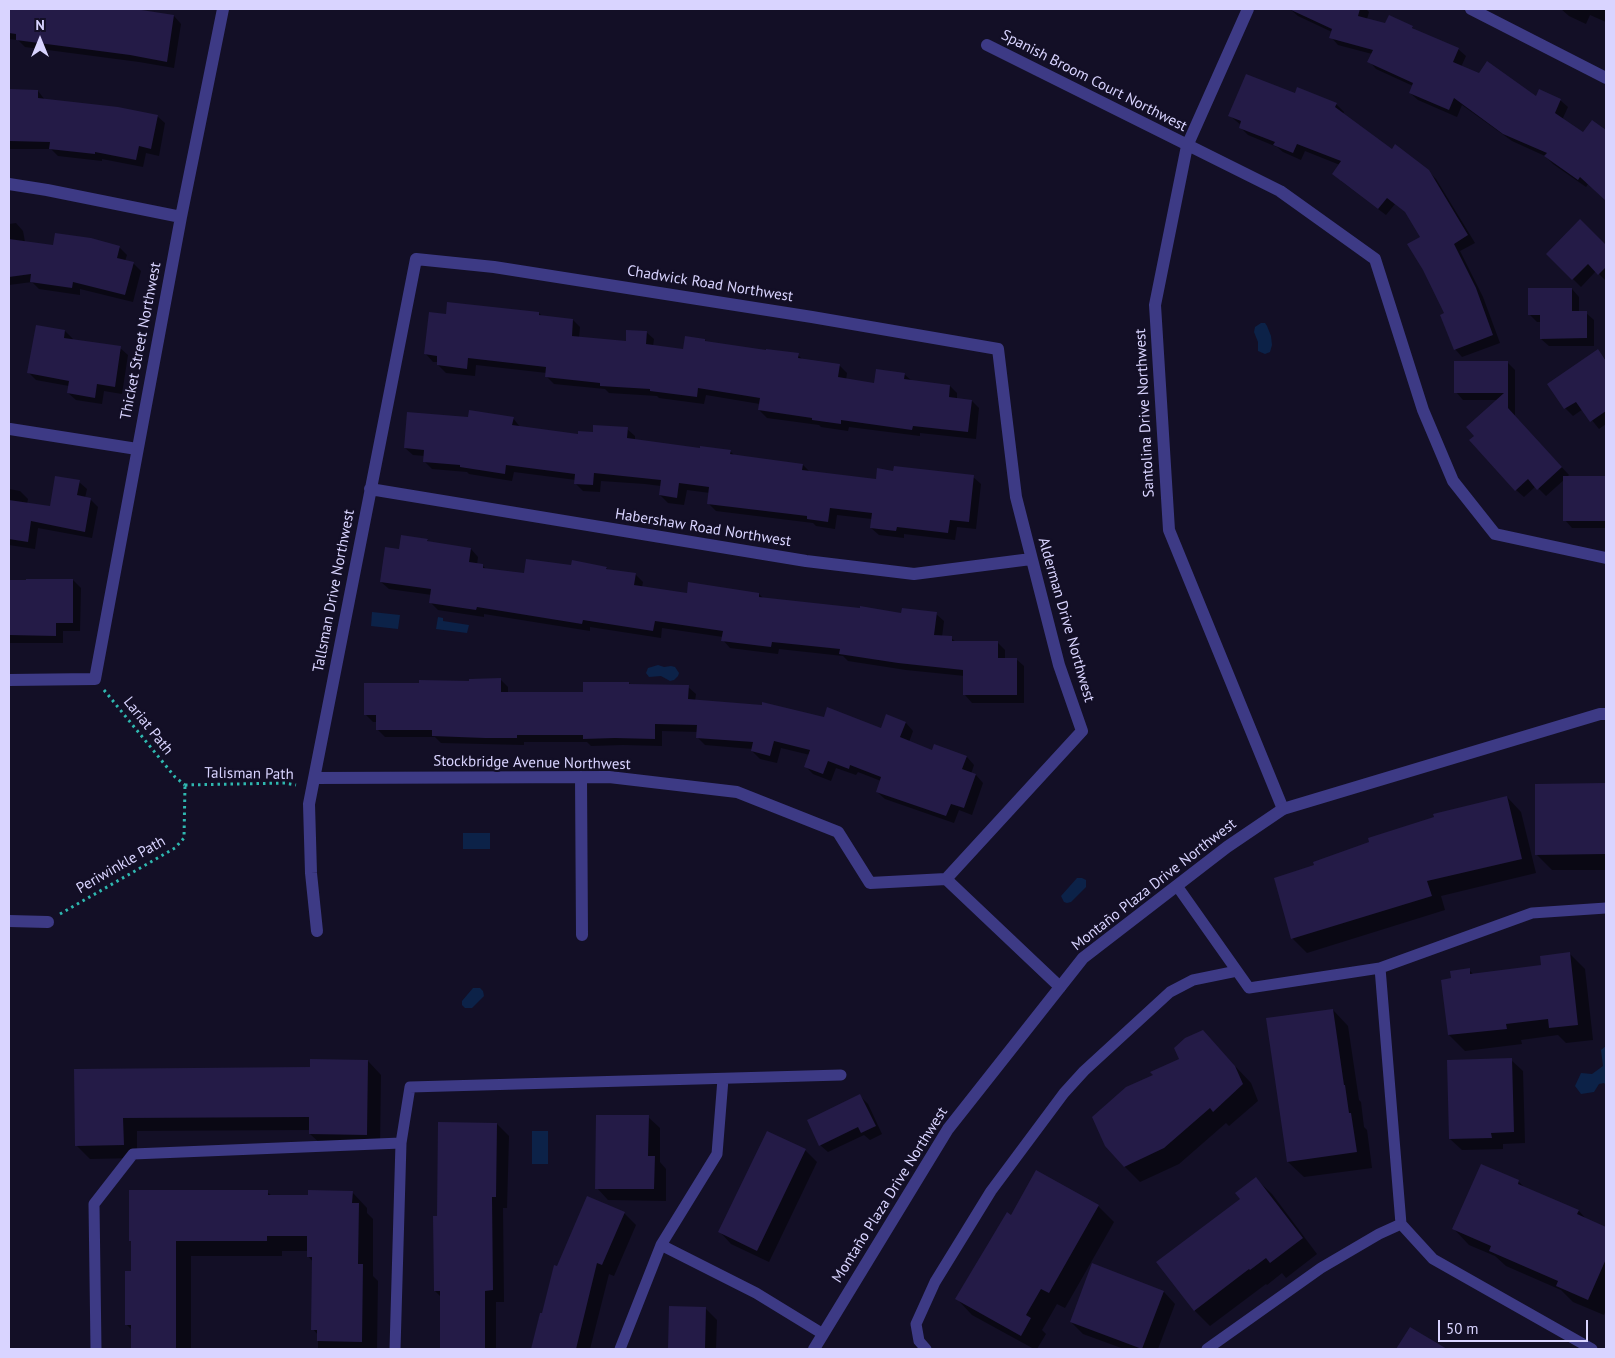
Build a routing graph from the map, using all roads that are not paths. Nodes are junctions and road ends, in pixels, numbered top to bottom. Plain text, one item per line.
1 (223, 9) edge
2 (1248, 9) edge
3 (1471, 9) edge
4 (987, 45) dead end
5 (1606, 78) edge
6 (1187, 146) junction
7 (9, 184) edge
8 (181, 217) junction
9 (416, 259) joint
10 (998, 349) joint
11 (10, 429) dead end
12 (137, 449) junction
13 (370, 489) junction
14 (1606, 558) edge
15 (1032, 559) junction
16 (9, 680) edge
17 (1606, 714) edge
18 (581, 777) junction
19 (313, 783) junction
20 (1283, 809) junction
21 (946, 879) junction
22 (1177, 886) junction
23 (1606, 908) edge
24 (9, 921) edge
25 (48, 922) road end
26 (317, 931) dead end
27 (582, 935) dead end
28 (1380, 968) junction
29 (1237, 971) junction
30 (1060, 987) junction
31 (841, 1075) dead end
32 (723, 1078) junction
33 (401, 1142) junction
34 (1401, 1224) junction
35 (661, 1245) junction
36 (823, 1334) junction
37 (96, 1349) edge
38 (395, 1349) edge
39 (620, 1349) edge
40 (814, 1349) edge
41 (926, 1349) edge
42 (1207, 1349) edge
43 (1592, 1349) edge

1 - 8 street, Thicket Street Northwest
2 - 6 street, Santolina Drive Northwest
3 - 5 street
4 - 6 street, Spanish Broom Court Northwest
6 - 14 street, Spanish Broom Court Northwest
6 - 20 street, Santolina Drive Northwest
7 - 8 street
8 - 12 street, Thicket Street Northwest
9 - 10 street, Chadwick Road Northwest
9 - 13 street, Tallsman Drive Northwest
10 - 15 street, Alderman Drive Northwest
11 - 12 street
12 - 16 street, Thicket Street Northwest
13 - 15 street, Habershaw Road Northwest
13 - 19 street, Tallsman Drive Northwest
15 - 21 street, Alderman Drive Northwest
17 - 20 street, Montaño Plaza Drive Northwest
18 - 19 street, Stockbridge Avenue Northwest
18 - 21 street, Stockbridge Avenue Northwest
18 - 27 street
19 - 26 street, Tallsman Drive Northwest
20 - 22 street, Montaño Plaza Drive Northwest
21 - 30 street
22 - 29 lane
22 - 30 street, Montaño Plaza Drive Northwest
23 - 28 lane
24 - 25 street
28 - 29 lane
28 - 34 lane
29 - 41 lane
30 - 36 street, Montaño Plaza Drive Northwest
31 - 32 lane
32 - 33 lane
32 - 35 lane
33 - 37 lane
33 - 38 lane
34 - 42 lane
34 - 43 lane
35 - 36 lane
35 - 39 lane
36 - 40 street, Montaño Plaza Drive Northwest

